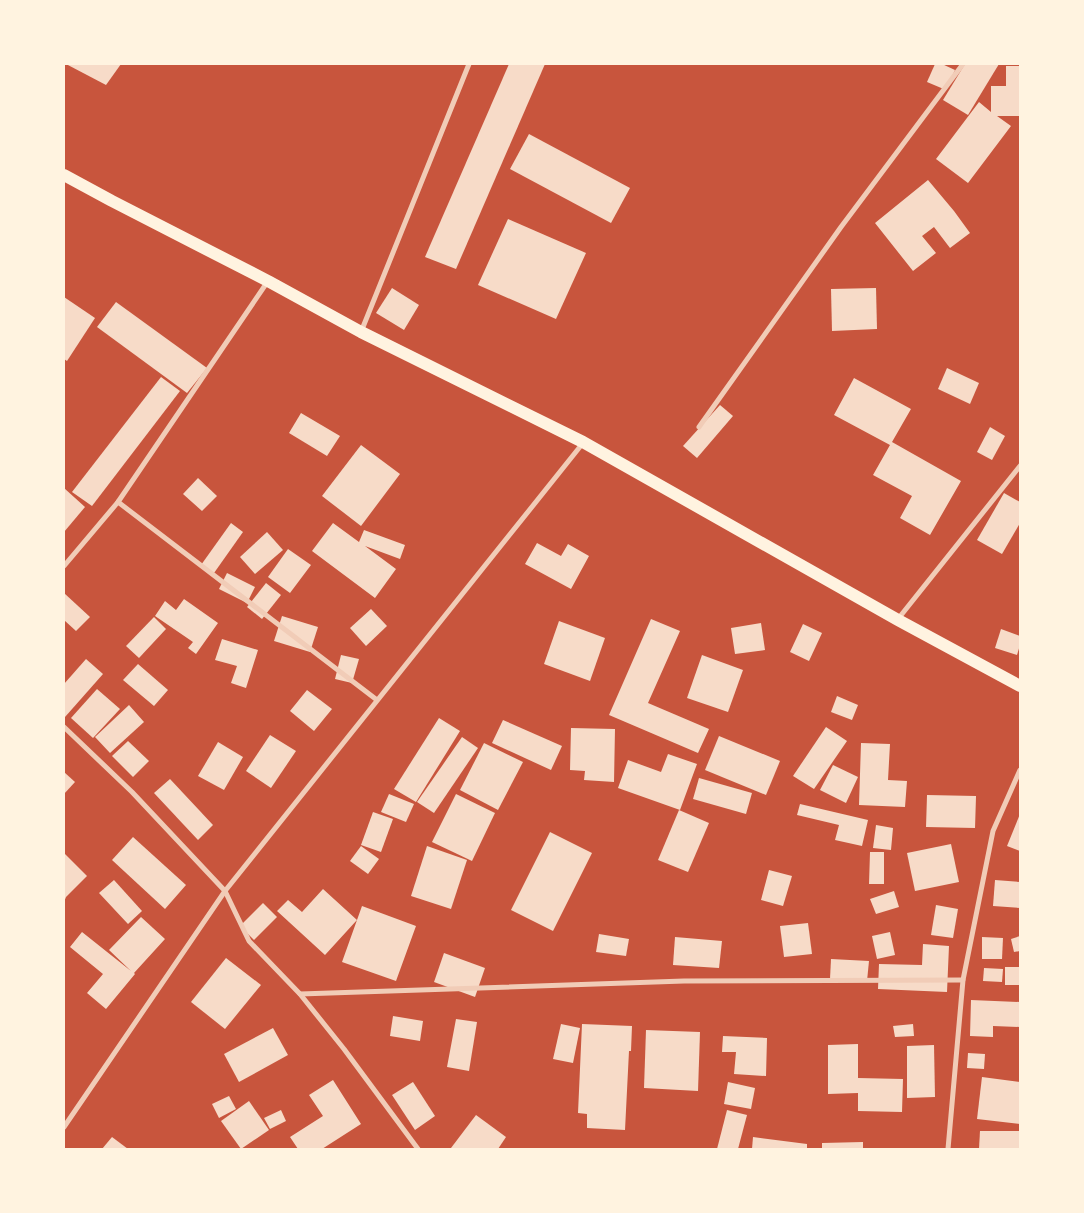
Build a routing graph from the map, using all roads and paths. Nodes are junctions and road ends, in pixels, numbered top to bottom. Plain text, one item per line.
1 (469, 64) edge
2 (963, 64) edge
3 (64, 175) edge
4 (268, 281) junction
5 (361, 332) junction
6 (700, 427) dead end
7 (583, 442) junction
8 (1020, 466) edge
9 (118, 502) junction
10 (64, 566) edge
11 (898, 620) junction
12 (1020, 686) edge
13 (377, 700) junction
14 (64, 727) edge
15 (1020, 770) edge
16 (225, 890) junction
17 (962, 980) junction
18 (300, 994) junction
19 (64, 1127) edge
20 (418, 1149) edge
21 (948, 1149) edge

1 - 5 street
2 - 6 street
3 - 4 main road
4 - 5 main road
4 - 9 street
5 - 7 main road
7 - 11 main road
7 - 13 street
8 - 11 street
9 - 10 street
9 - 13 street
11 - 12 main road
13 - 16 street
14 - 16 street
15 - 17 street
16 - 18 street
16 - 19 street
17 - 18 street
17 - 21 street
18 - 20 street

